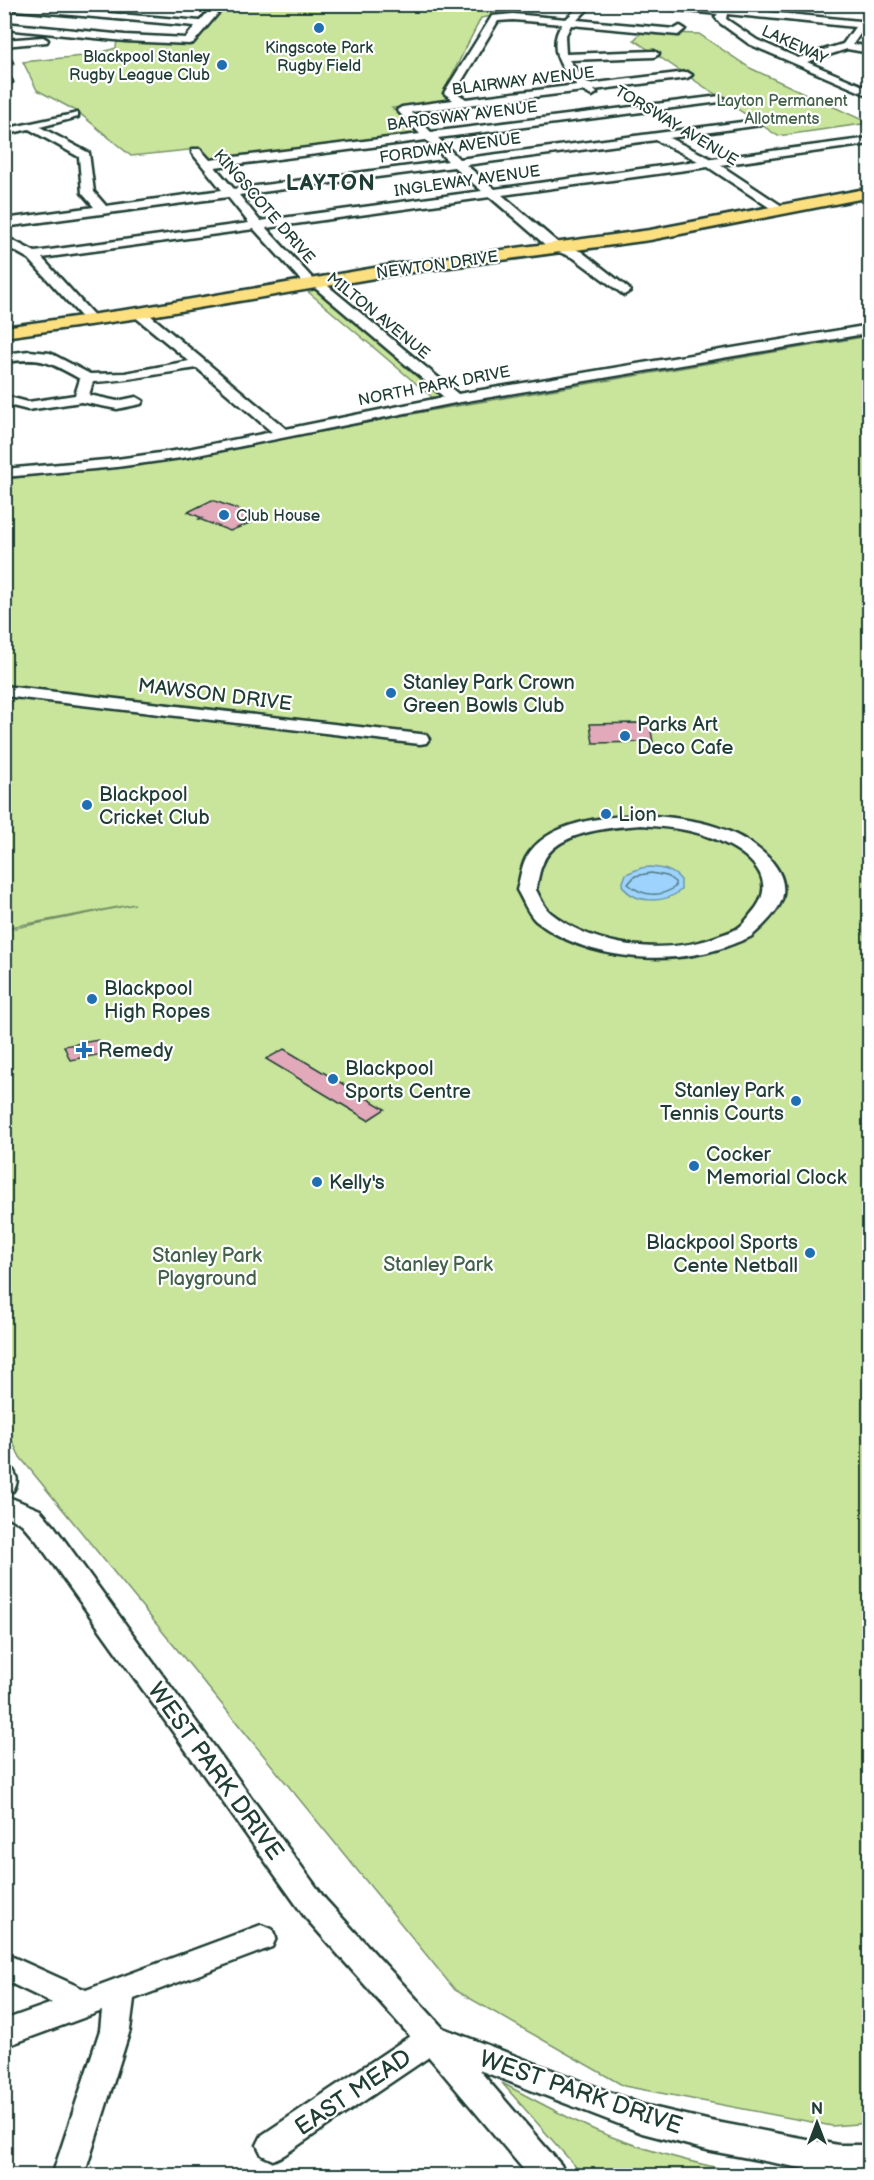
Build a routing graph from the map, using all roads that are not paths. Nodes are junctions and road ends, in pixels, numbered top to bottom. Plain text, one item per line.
1 (206, 4) edge
2 (588, 4) edge
3 (648, 4) edge
4 (766, 4) edge
5 (221, 5) edge
6 (4, 6) edge
7 (724, 12) junction
8 (739, 13) junction
9 (569, 22) junction
10 (202, 24) junction
11 (866, 24) edge
12 (4, 26) edge
13 (680, 29) dead end
14 (44, 40) dead end
15 (4, 43) edge
16 (847, 46) junction
17 (870, 50) edge
18 (654, 54) dead end
19 (562, 57) junction
20 (795, 62) junction
21 (687, 75) dead end
22 (585, 87) junction
23 (870, 93) edge
24 (720, 99) dead end
25 (463, 102) junction
26 (620, 111) junction
27 (74, 115) dead end
28 (757, 123) dead end
29 (32, 126) junction
30 (4, 132) edge
31 (429, 135) junction
32 (657, 136) junction
33 (870, 141) edge
34 (196, 151) dead end
35 (710, 162) junction
36 (457, 163) junction
37 (208, 164) junction
38 (870, 192) edge
39 (232, 194) junction
40 (494, 194) junction
41 (778, 209) junction
42 (103, 210) junction
43 (4, 223) edge
44 (257, 225) junction
45 (4, 240) edge
46 (559, 247) junction
47 (33, 256) junction
48 (310, 283) junction
49 (624, 291) dead end
50 (139, 313) junction
51 (92, 320) junction
52 (870, 329) edge
53 (4, 332) edge
54 (4, 358) edge
55 (199, 364) junction
56 (87, 378) junction
57 (81, 398) junction
58 (455, 399) junction
59 (5, 400) edge
60 (136, 401) dead end
61 (438, 402) junction
62 (282, 433) junction
63 (4, 473) edge
64 (4, 691) edge
65 (420, 739) dead end
66 (662, 953) joint
67 (4, 1476) edge
68 (4, 1485) edge
69 (4, 1504) edge
70 (261, 1938) dead end
71 (4, 1966) edge
72 (119, 1993) junction
73 (86, 2004) junction
74 (4, 2034) edge
75 (432, 2038) junction
76 (273, 2145) dead end
77 (870, 2160) edge
78 (839, 2168) edge
79 (68, 2175) edge
80 (550, 2175) edge

1 - 5 street
2 - 9 street
3 - 7 street
4 - 8 street
5 - 10 street
6 - 10 street
7 - 8 street
7 - 20 street, LAKEWAY
8 - 11 street
9 - 13 street
9 - 19 street
9 - 25 street
10 - 12 street
11 - 16 street
14 - 15 street
16 - 17 street
16 - 20 street
18 - 19 street
19 - 22 street, TORSWAY AVENUE
20 - 23 street, LAKEWAY
21 - 22 street, BLAIRWAY AVENUE
22 - 25 street, BLAIRWAY AVENUE
22 - 26 street, TORSWAY AVENUE
24 - 26 street, BARDSWAY AVENUE
25 - 31 street, BLAIRWAY AVENUE
26 - 31 street, BARDSWAY AVENUE
26 - 32 street, TORSWAY AVENUE
27 - 29 street
28 - 32 street, FORDWAY AVENUE
29 - 30 street
29 - 42 street
31 - 36 street
31 - 37 street, BARDSWAY AVENUE
32 - 35 street, TORSWAY AVENUE
32 - 36 street, FORDWAY AVENUE
33 - 35 street, INGLEWAY AVENUE
34 - 37 street, KINGSCOTE DRIVE
35 - 40 street, INGLEWAY AVENUE
35 - 41 street, TORSWAY AVENUE
36 - 39 street, FORDWAY AVENUE
36 - 40 street
37 - 39 street, KINGSCOTE DRIVE
38 - 41 main road, NEWTON DRIVE
39 - 42 street, FORDWAY AVENUE
39 - 44 street, KINGSCOTE DRIVE
40 - 44 street, INGLEWAY AVENUE
40 - 46 street
41 - 46 main road, NEWTON DRIVE
42 - 43 street, FORDWAY AVENUE
44 - 47 street, INGLEWAY AVENUE
44 - 48 street, KINGSCOTE DRIVE
45 - 47 street
46 - 48 main road, NEWTON DRIVE
46 - 49 street
47 - 51 street
48 - 50 main road, NEWTON DRIVE
48 - 58 street, MILTON AVENUE
48 - 61 street, MILTON AVENUE
50 - 51 main road, NEWTON DRIVE
50 - 55 street
51 - 53 main road, NEWTON DRIVE
52 - 58 street, NORTH PARK DRIVE
54 - 56 street
55 - 56 street
55 - 62 street
56 - 57 street
57 - 59 street
57 - 60 street
58 - 61 street, NORTH PARK DRIVE
61 - 62 street, NORTH PARK DRIVE
62 - 63 street, NORTH PARK DRIVE
64 - 65 street, MAWSON DRIVE
66 - 66 street
67 - 68 street
69 - 75 street, WEST PARK DRIVE
70 - 72 street
71 - 73 street
72 - 73 street
72 - 79 street
73 - 74 street
75 - 76 street, EAST MEAD
75 - 78 street, WEST PARK DRIVE
75 - 80 street, WEST PARK DRIVE
77 - 78 street, WEST PARK DRIVE

